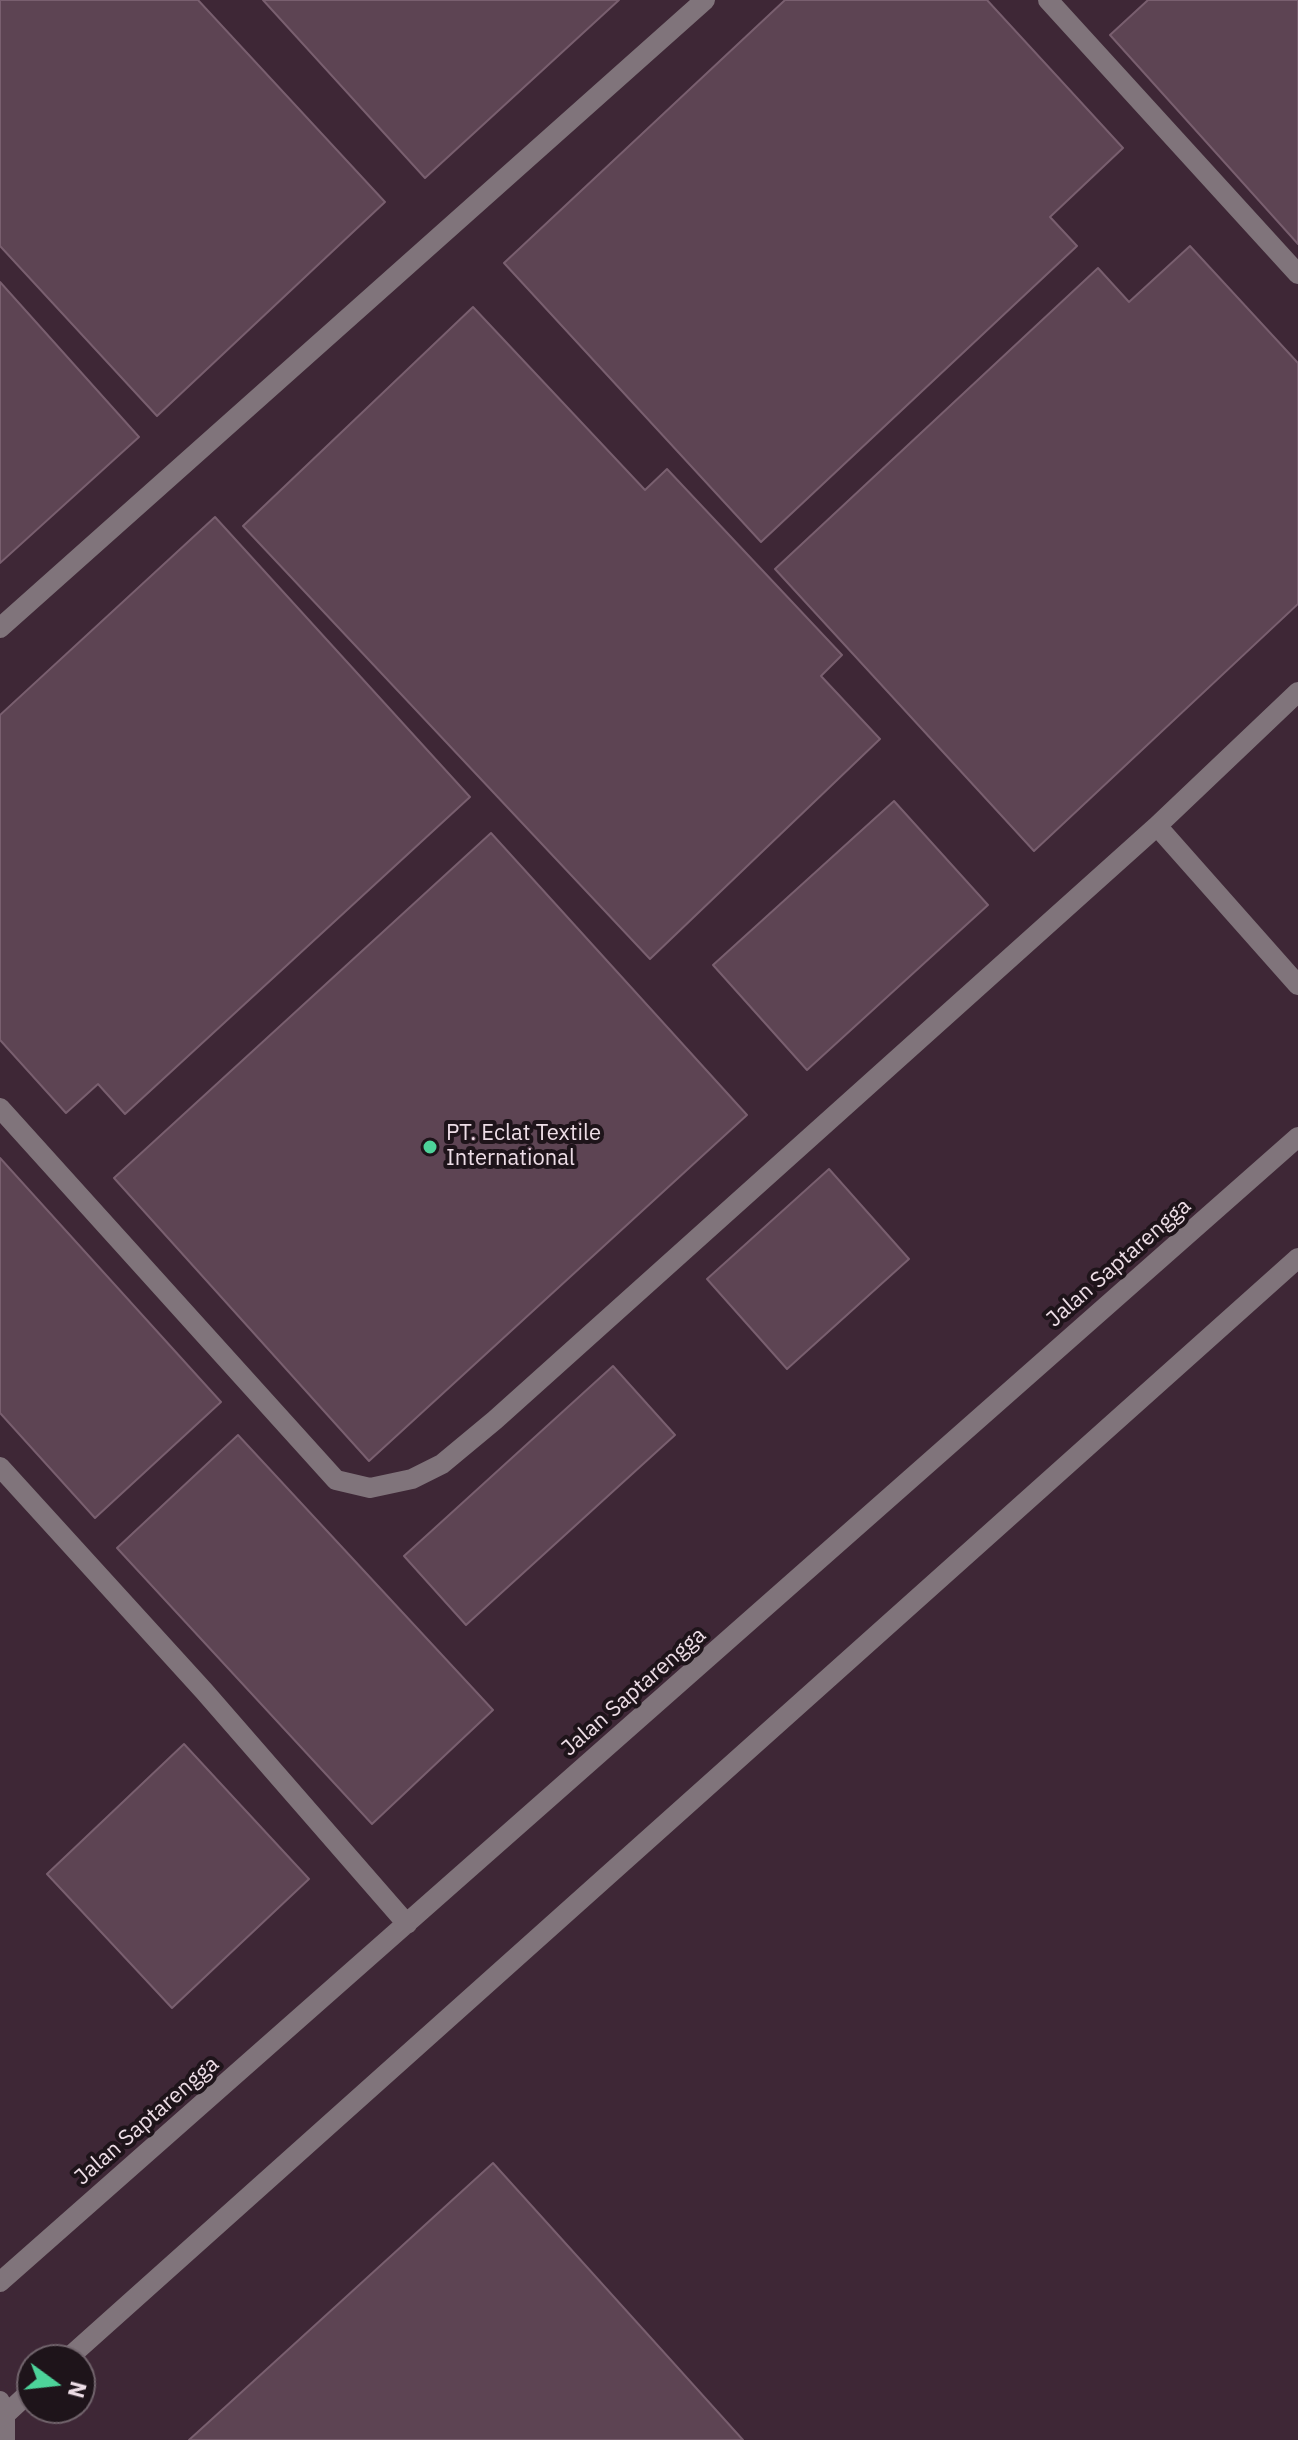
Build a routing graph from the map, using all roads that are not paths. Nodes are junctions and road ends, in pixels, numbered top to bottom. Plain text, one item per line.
1 (705, 0) edge
2 (1048, 0) edge
3 (1298, 274) edge
4 (0, 628) edge
5 (1298, 692) edge
6 (1157, 826) junction
7 (1298, 985) edge
8 (0, 1108) edge
9 (1298, 1137) edge
10 (1298, 1258) edge
11 (0, 1467) edge
12 (407, 1924) junction
13 (0, 2282) edge
14 (84, 2344) edge
15 (2, 2408) edge
16 (5, 2440) edge

1 - 4 street
2 - 3 street
5 - 6 street
6 - 7 street
6 - 8 street
9 - 12 street, Jalan Saptarengga
10 - 14 street
11 - 12 street
12 - 13 street, Jalan Saptarengga
15 - 16 street

